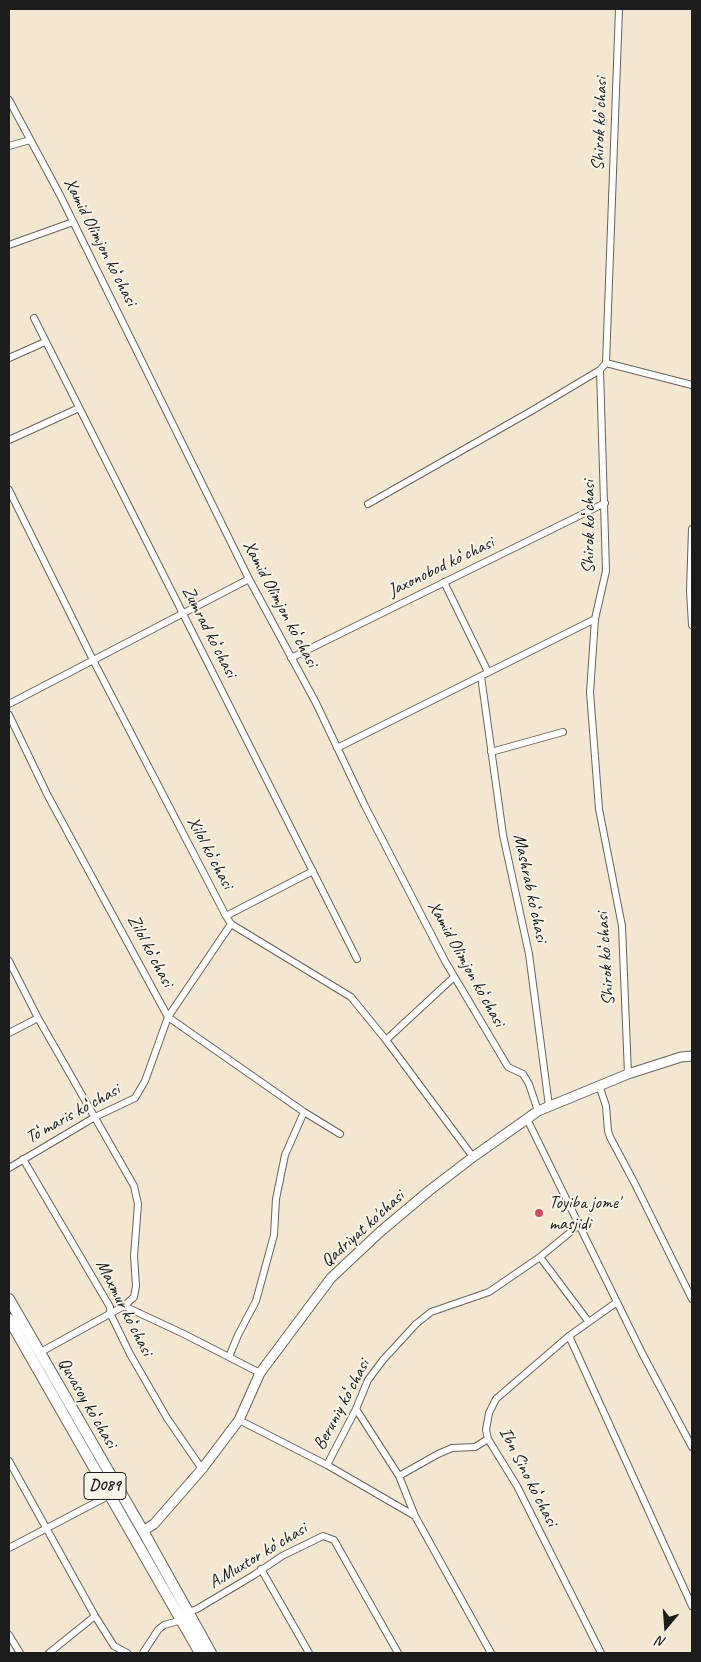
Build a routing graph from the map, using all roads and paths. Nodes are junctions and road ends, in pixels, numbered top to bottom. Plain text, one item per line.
1 (619, 9) edge
2 (9, 100) edge
3 (30, 140) junction
4 (9, 146) edge
5 (73, 222) junction
6 (9, 245) edge
7 (34, 318) dead end
8 (46, 342) junction
9 (9, 358) edge
10 (606, 363) junction
11 (600, 370) junction
12 (692, 385) edge
13 (79, 408) junction
14 (9, 440) edge
15 (9, 490) edge
16 (605, 503) junction
17 (368, 504) dead end
18 (692, 529) edge
19 (249, 579) junction
20 (444, 582) junction
21 (182, 613) junction
22 (596, 619) junction
23 (692, 625) edge
24 (292, 658) junction
25 (93, 660) junction
26 (488, 672) junction
27 (481, 676) junction
28 (9, 704) edge
29 (9, 715) edge
30 (563, 732) dead end
31 (337, 748) junction
32 (491, 752) junction
33 (312, 871) junction
34 (226, 916) junction
35 (231, 924) junction
36 (357, 959) dead end
37 (9, 961) edge
38 (454, 977) junction
39 (168, 1017) junction
40 (38, 1018) junction
41 (9, 1033) edge
42 (386, 1040) junction
43 (692, 1056) edge
44 (628, 1074) junction
45 (600, 1084) junction
46 (549, 1106) junction
47 (538, 1111) junction
48 (304, 1112) junction
49 (95, 1117) junction
50 (527, 1119) junction
51 (340, 1134) dead end
52 (473, 1158) junction
53 (23, 1159) junction
54 (9, 1168) edge
55 (579, 1225) junction
56 (540, 1257) junction
57 (9, 1299) edge
58 (692, 1299) edge
59 (617, 1302) junction
60 (124, 1306) junction
61 (110, 1313) junction
62 (9, 1319) edge
63 (588, 1321) junction
64 (569, 1336) junction
65 (37, 1351) junction
66 (229, 1357) junction
67 (260, 1373) junction
68 (356, 1409) junction
69 (239, 1420) junction
70 (488, 1439) junction
71 (692, 1447) edge
72 (9, 1461) edge
73 (327, 1465) junction
74 (202, 1469) junction
75 (399, 1476) junction
76 (110, 1495) junction
77 (415, 1516) junction
78 (47, 1527) junction
79 (143, 1531) junction
80 (9, 1548) edge
81 (262, 1569) junction
82 (692, 1606) edge
83 (95, 1616) junction
84 (186, 1616) junction
85 (9, 1634) edge
86 (20, 1653) edge
87 (49, 1653) edge
88 (127, 1653) edge
89 (143, 1653) edge
90 (200, 1653) edge
91 (211, 1653) edge
92 (309, 1653) edge
93 (398, 1653) edge
94 (491, 1653) edge
95 (601, 1653) edge

1 - 10 street, Shirok koʻchasi
2 - 3 street, Xamid Olimjon koʻchasi
3 - 4 street
3 - 5 street, Xamid Olimjon koʻchasi
5 - 6 street
5 - 19 street, Xamid Olimjon koʻchasi
7 - 8 street, Zumrad koʻchasi
8 - 9 street
8 - 13 street, Zumrad koʻchasi
10 - 11 street
10 - 12 street
11 - 16 street, Shirok koʻchasi
11 - 17 street
13 - 14 street
13 - 21 street, Zumrad koʻchasi
15 - 25 street, Xilol koʻchasi
16 - 20 street, Jaxonobod koʻchasi
16 - 22 street, Shirok koʻchasi
18 - 23 street
19 - 21 street
19 - 24 street, Xamid Olimjon koʻchasi
20 - 24 street, Jaxonobod koʻchasi
20 - 26 street
21 - 25 street
21 - 33 street, Zumrad koʻchasi
22 - 26 street
22 - 44 street, Shirok koʻchasi
24 - 31 street, Xamid Olimjon koʻchasi
25 - 28 street
25 - 34 street, Xilol koʻchasi
26 - 27 street
27 - 31 street
27 - 32 street, Mashrab koʻchasi
29 - 39 street, Zilol koʻchasi
30 - 32 street
31 - 38 street, Xamid Olimjon koʻchasi
32 - 46 street, Mashrab koʻchasi
33 - 34 street
33 - 36 street, Zumrad koʻchasi
34 - 35 street, Xilol koʻchasi
35 - 39 street, Toʻmaris koʻchasi
35 - 42 street, Xilol koʻchasi
37 - 40 street
38 - 42 street
38 - 47 street, Xamid Olimjon koʻchasi
39 - 48 street, Zilol koʻchasi
39 - 49 street, Toʻmaris koʻchasi
40 - 41 street
40 - 49 street
42 - 52 street, Xilol koʻchasi
43 - 44 street, Qadriyat ko'chasi
44 - 45 street, Qadriyat ko'chasi
45 - 46 street, Qadriyat ko'chasi
45 - 58 street
46 - 47 street, Qadriyat ko'chasi
47 - 50 street, Qadriyat ko'chasi
48 - 51 street, Zilol koʻchasi
48 - 66 street
49 - 53 street, Toʻmaris koʻchasi
49 - 60 street
50 - 52 street, Qadriyat ko'chasi
50 - 55 street
52 - 67 street, Qadriyat ko'chasi
53 - 54 street, Toʻmaris koʻchasi
53 - 61 street, Maxmur koʻchasi
55 - 56 street, Beruniy koʻchasi
55 - 59 street
56 - 63 street
56 - 68 street, Beruniy koʻchasi
57 - 65 main road, Quvasoy koʻchasi / D089
59 - 63 street, Ibn Sino koʻchasi
59 - 71 street
60 - 61 street
60 - 66 street
61 - 65 street
61 - 74 street, Maxmur koʻchasi
62 - 76 main road, Quvasoy koʻchasi / D089
63 - 64 street, Ibn Sino koʻchasi
64 - 70 street, Ibn Sino koʻchasi
64 - 82 street
65 - 79 main road, Quvasoy koʻchasi / D089
66 - 67 street
67 - 69 street, Qadriyat ko'chasi
68 - 73 street, Beruniy koʻchasi
68 - 75 street
69 - 73 street
69 - 74 street, Qadriyat ko'chasi
70 - 75 street
70 - 95 street, Ibn Sino koʻchasi
72 - 78 street
73 - 77 street
74 - 79 street, Qadriyat ko'chasi
75 - 77 street
76 - 78 street
76 - 84 main road, Quvasoy koʻchasi / D089
77 - 94 street
78 - 80 street
78 - 83 street
79 - 84 main road, Quvasoy koʻchasi / D089
81 - 84 street, A.Muxtor koʻchasi
81 - 92 street
81 - 93 street, A.Muxtor koʻchasi
83 - 87 street
83 - 88 street
84 - 89 street, A.Muxtor koʻchasi
84 - 90 main road, Quvasoy koʻchasi / D089
84 - 91 main road, Quvasoy koʻchasi / D089
85 - 86 street

